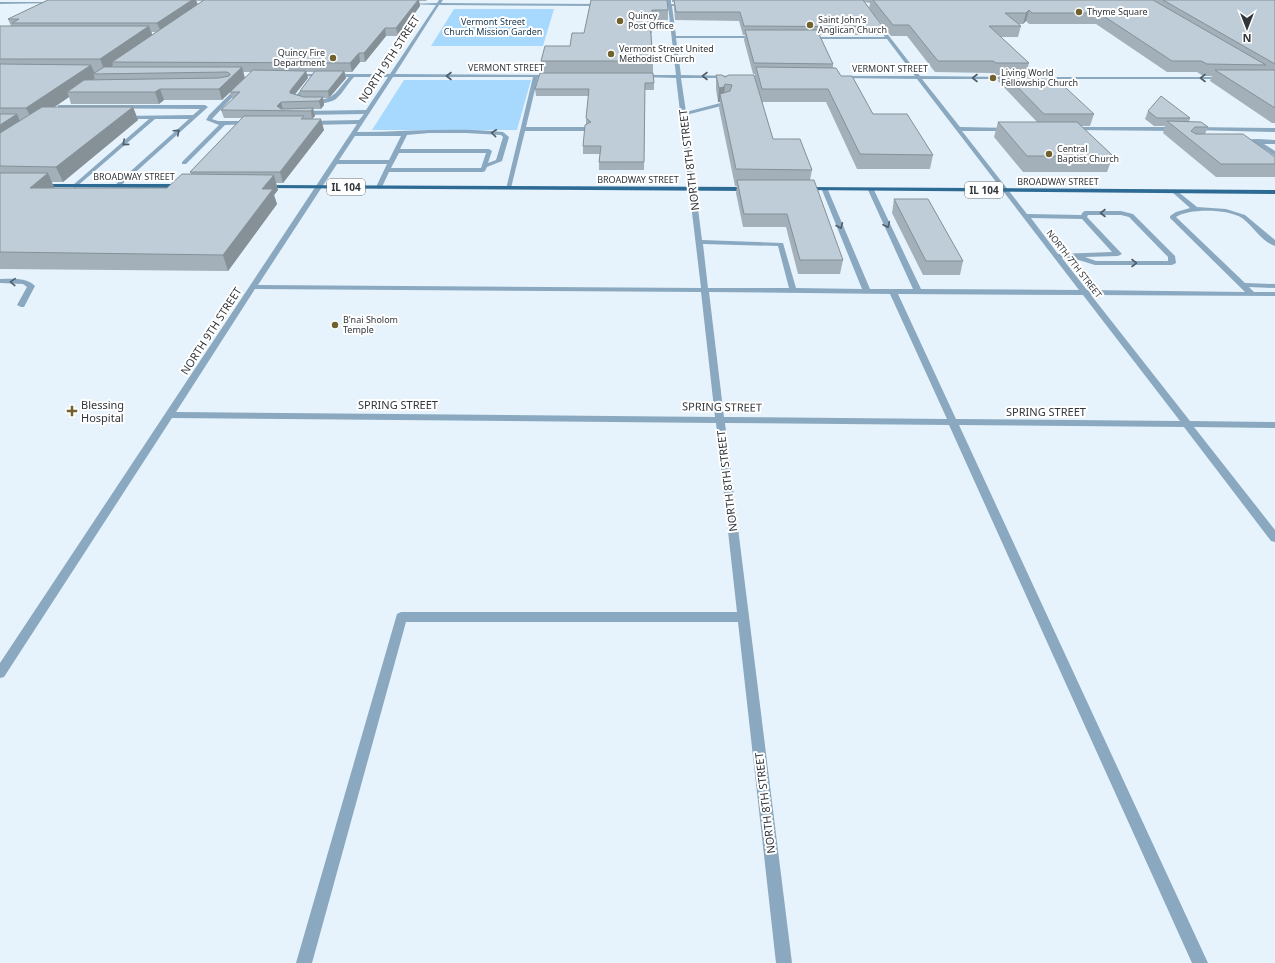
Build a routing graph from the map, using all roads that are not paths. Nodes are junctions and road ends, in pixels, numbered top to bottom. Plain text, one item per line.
1 (440, 2) edge
2 (669, 2) edge
3 (0, 3) edge
4 (61, 4) edge
5 (399, 4) edge
6 (863, 4) edge
7 (606, 5) edge
8 (645, 5) edge
9 (692, 5) edge
10 (674, 37) junction
11 (761, 38) edge
12 (801, 38) edge
13 (889, 38) junction
14 (292, 75) edge
15 (315, 75) junction
16 (353, 75) junction
17 (391, 75) junction
18 (536, 76) junction
19 (560, 76) edge
20 (631, 76) edge
21 (679, 76) junction
22 (723, 76) junction
23 (747, 77) edge
24 (833, 77) edge
25 (920, 77) junction
26 (1015, 78) edge
27 (1039, 78) edge
28 (1230, 78) edge
29 (247, 81) edge
30 (724, 83) edge
31 (232, 86) edge
32 (71, 99) edge
33 (727, 100) edge
34 (60, 106) junction
35 (92, 106) junction
36 (210, 106) junction
37 (54, 111) edge
38 (367, 112) junction
39 (83, 113) edge
40 (291, 113) edge
41 (684, 114) junction
42 (117, 117) edge
43 (154, 117) junction
44 (193, 117) junction
45 (361, 122) junction
46 (224, 123) junction
47 (254, 123) edge
48 (300, 123) edge
49 (523, 129) junction
50 (586, 129) edge
51 (958, 129) junction
52 (1013, 129) edge
53 (1068, 129) edge
54 (1241, 129) junction
55 (1275, 130) edge
56 (353, 134) junction
57 (405, 134) junction
58 (1236, 142) edge
59 (1258, 142) junction
60 (1275, 142) edge
61 (397, 152) junction
62 (1275, 154) edge
63 (335, 162) junction
64 (392, 162) junction
65 (184, 163) dead end
66 (484, 166) junction
67 (388, 170) junction
68 (30, 186) edge
69 (75, 186) junction
70 (117, 186) junction
71 (187, 186) edge
72 (256, 187) edge
73 (318, 187) junction
74 (379, 187) junction
75 (508, 188) junction
76 (692, 189) junction
77 (755, 189) edge
78 (794, 189) edge
79 (825, 190) junction
80 (871, 190) junction
81 (1005, 190) junction
82 (1174, 191) junction
83 (1275, 192) edge
84 (1195, 209) junction
85 (1025, 216) junction
86 (1084, 217) junction
87 (699, 242) junction
88 (1275, 244) edge
89 (1056, 256) junction
90 (1074, 256) junction
91 (0, 281) edge
92 (1243, 285) junction
93 (1275, 286) edge
94 (253, 287) junction
95 (704, 290) junction
96 (793, 291) junction
97 (867, 291) junction
98 (893, 291) junction
99 (918, 291) junction
100 (1084, 292) junction
101 (1252, 294) junction
102 (1275, 294) edge
103 (21, 305) dead end
104 (169, 416) junction
105 (720, 419) junction
106 (953, 423) junction
107 (1186, 425) junction
108 (1275, 425) edge
109 (1275, 538) edge
110 (743, 617) junction
111 (0, 673) edge
112 (304, 963) edge
113 (784, 963) edge
114 (1200, 963) edge

1 - 5 street
1 - 7 street
1 - 17 street, NORTH 9TH STREET
2 - 8 street
2 - 9 street
2 - 10 street, NORTH 8TH STREET
3 - 4 street
6 - 13 street, NORTH 7TH STREET
10 - 11 street
10 - 21 street, NORTH 8TH STREET
12 - 13 street
13 - 25 street, NORTH 7TH STREET
14 - 15 street, VERMONT STREET
15 - 16 street, VERMONT STREET
15 - 16 street
16 - 17 street, VERMONT STREET
18 -> 17 street, VERMONT STREET
17 - 38 street, NORTH 9TH STREET
18 - 19 street, VERMONT STREET
18 - 49 street
20 - 21 street
22 -> 21 street
21 - 41 street, NORTH 8TH STREET
22 - 23 street
22 - 30 street
24 - 25 street, VERMONT STREET
26 -> 25 street, VERMONT STREET
25 - 51 street, NORTH 7TH STREET
28 -> 27 street
29 - 46 street
31 - 36 street
32 - 34 street
33 - 41 street
34 - 35 street
34 - 37 street
35 - 36 street
35 - 39 street
36 - 44 street
38 - 40 street
38 - 45 street, NORTH 9TH STREET
41 - 76 street, NORTH 8TH STREET
42 - 43 street
43 - 44 street
43 -> 69 street
70 -> 44 street
45 - 48 street
45 - 56 street, NORTH 9TH STREET
46 - 47 street
46 - 65 street
49 - 50 street
49 - 75 street
51 - 52 street
51 - 81 street, NORTH 7TH STREET
53 - 54 street
54 - 55 street
54 - 59 street
56 - 57 street
56 - 63 street, NORTH 9TH STREET
57 - 61 street
66 -> 57 street
58 - 59 street
59 - 60 street
59 - 62 street
61 - 64 street
61 - 66 street
63 - 64 street
63 - 73 street, NORTH 9TH STREET
64 - 67 street
66 - 67 street
67 - 74 street
68 - 69 main road, BROADWAY STREET
69 - 70 main road, BROADWAY STREET
70 - 71 main road, BROADWAY STREET
72 - 73 main road, BROADWAY STREET / IL 104
73 - 74 main road, BROADWAY STREET / IL 104
73 - 94 street, NORTH 9TH STREET
74 - 75 main road, BROADWAY STREET / IL 104
75 - 76 main road, BROADWAY STREET / IL 104
76 - 77 main road, BROADWAY STREET / IL 104
76 - 87 street, NORTH 8TH STREET
78 - 79 main road, BROADWAY STREET / IL 104
79 - 80 main road, BROADWAY STREET / IL 104
79 -> 97 street
80 - 81 main road, BROADWAY STREET / IL 104
80 -> 99 street
81 - 82 main road, BROADWAY STREET / IL 104
81 - 85 street, NORTH 7TH STREET
82 - 83 main road, BROADWAY STREET / IL 104
82 - 84 street
84 - 88 street
84 - 92 street
85 - 86 street
85 - 89 street, NORTH 7TH STREET
86 - 90 street
90 -> 86 street
87 - 95 street, NORTH 8TH STREET
87 - 96 street
89 - 90 street
89 - 100 street, NORTH 7TH STREET
103 -> 91 street
92 - 93 street
92 - 101 street
94 - 95 street
94 - 104 street, NORTH 9TH STREET
95 - 96 street
95 - 105 street, NORTH 8TH STREET
96 - 97 street
97 - 98 street
98 - 99 street
98 - 106 street
99 - 100 street
100 - 101 street
100 - 107 street, NORTH 7TH STREET
101 - 102 street
104 - 105 street, SPRING STREET
104 - 111 street, NORTH 9TH STREET
105 - 106 street, SPRING STREET
105 - 110 street, NORTH 8TH STREET
106 - 107 street, SPRING STREET
106 - 114 street
107 - 108 street, SPRING STREET
107 - 109 street, NORTH 7TH STREET
110 - 112 street
110 - 113 street, NORTH 8TH STREET

